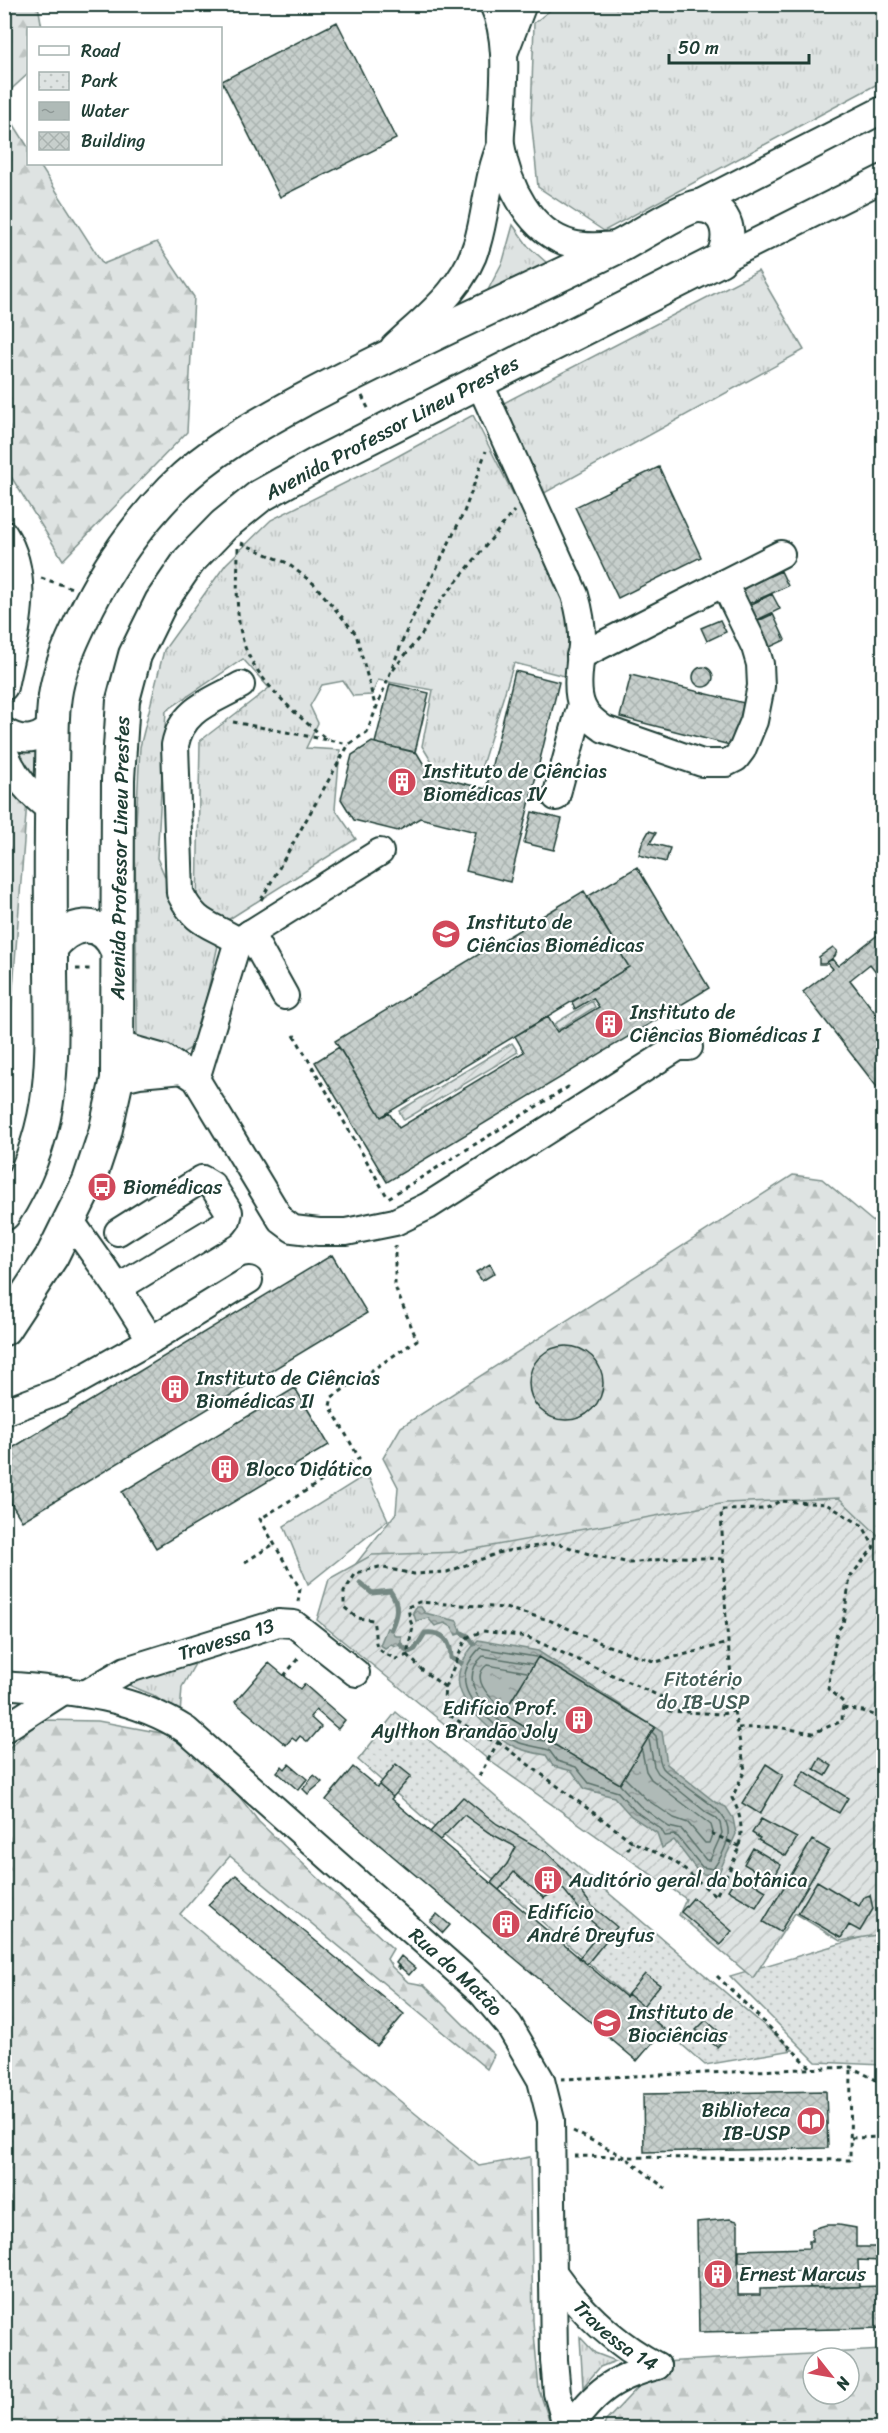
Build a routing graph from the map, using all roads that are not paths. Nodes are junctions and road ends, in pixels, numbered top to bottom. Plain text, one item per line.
1 (493, 4) edge
2 (523, 4) edge
3 (504, 54) junction
4 (884, 109) edge
5 (501, 145) junction
6 (884, 178) edge
7 (694, 206) junction
8 (621, 245) junction
9 (720, 260) junction
10 (381, 359) junction
11 (479, 382) junction
12 (4, 534) edge
13 (781, 554) dead end
14 (724, 584) junction
15 (580, 656) junction
16 (241, 685) dead end
17 (4, 687) edge
18 (581, 705) junction
19 (54, 722) junction
20 (4, 730) edge
21 (4, 752) edge
22 (556, 797) dead end
23 (51, 810) junction
24 (380, 852) dead end
25 (50, 888) junction
26 (117, 890) junction
27 (244, 937) junction
28 (51, 959) junction
29 (116, 959) junction
30 (285, 996) dead end
31 (118, 1045) junction
32 (689, 1047) dead end
33 (189, 1074) junction
34 (117, 1079) junction
35 (4, 1214) edge
36 (70, 1220) junction
37 (118, 1232) dead end
38 (249, 1280) dead end
39 (118, 1288) junction
40 (17, 1300) edge
41 (4, 1329) edge
42 (151, 1340) junction
43 (4, 1412) edge
44 (356, 1673) dead end
45 (4, 1685) edge
46 (76, 1691) junction
47 (4, 1729) edge
48 (553, 2272) junction
49 (568, 2428) edge

1 - 3 street
2 - 3 street
3 - 5 street
4 - 7 street
5 - 8 street
5 - 10 street
6 - 9 street, Avenida Professor Lineu Prestes
7 - 8 main road
7 - 9 main road
8 - 10 main road
9 - 11 main road, Avenida Professor Lineu Prestes
10 - 19 main road
11 - 15 street
11 - 26 main road, Avenida Professor Lineu Prestes
12 - 17 street
13 - 14 street
14 - 15 street
14 - 18 street
15 - 18 street
16 - 27 street
18 - 22 street
19 - 20 street
19 - 23 main road
21 - 23 street
23 - 25 main road
24 - 27 street
25 - 26 main road
25 - 28 main road
26 - 29 main road, Avenida Professor Lineu Prestes
27 - 30 street
27 - 33 street
28 - 29 main road
28 - 35 main road
29 - 31 main road, Avenida Professor Lineu Prestes
31 - 33 street
31 - 34 main road, Avenida Professor Lineu Prestes
32 - 33 street
33 - 34 street
34 - 36 main road, Avenida Professor Lineu Prestes
36 - 39 street
36 - 40 main road, Avenida Professor Lineu Prestes
37 - 39 street
38 - 42 street
39 - 42 street
40 - 41 main road, Avenida Professor Lineu Prestes
42 - 43 street
44 - 46 street, Travessa 13
45 - 46 street, Rua do Matão
46 - 47 street
46 - 48 street, Rua do Matão
48 - 49 street, Rua do Matão
48 - 49 street, Travessa 14

